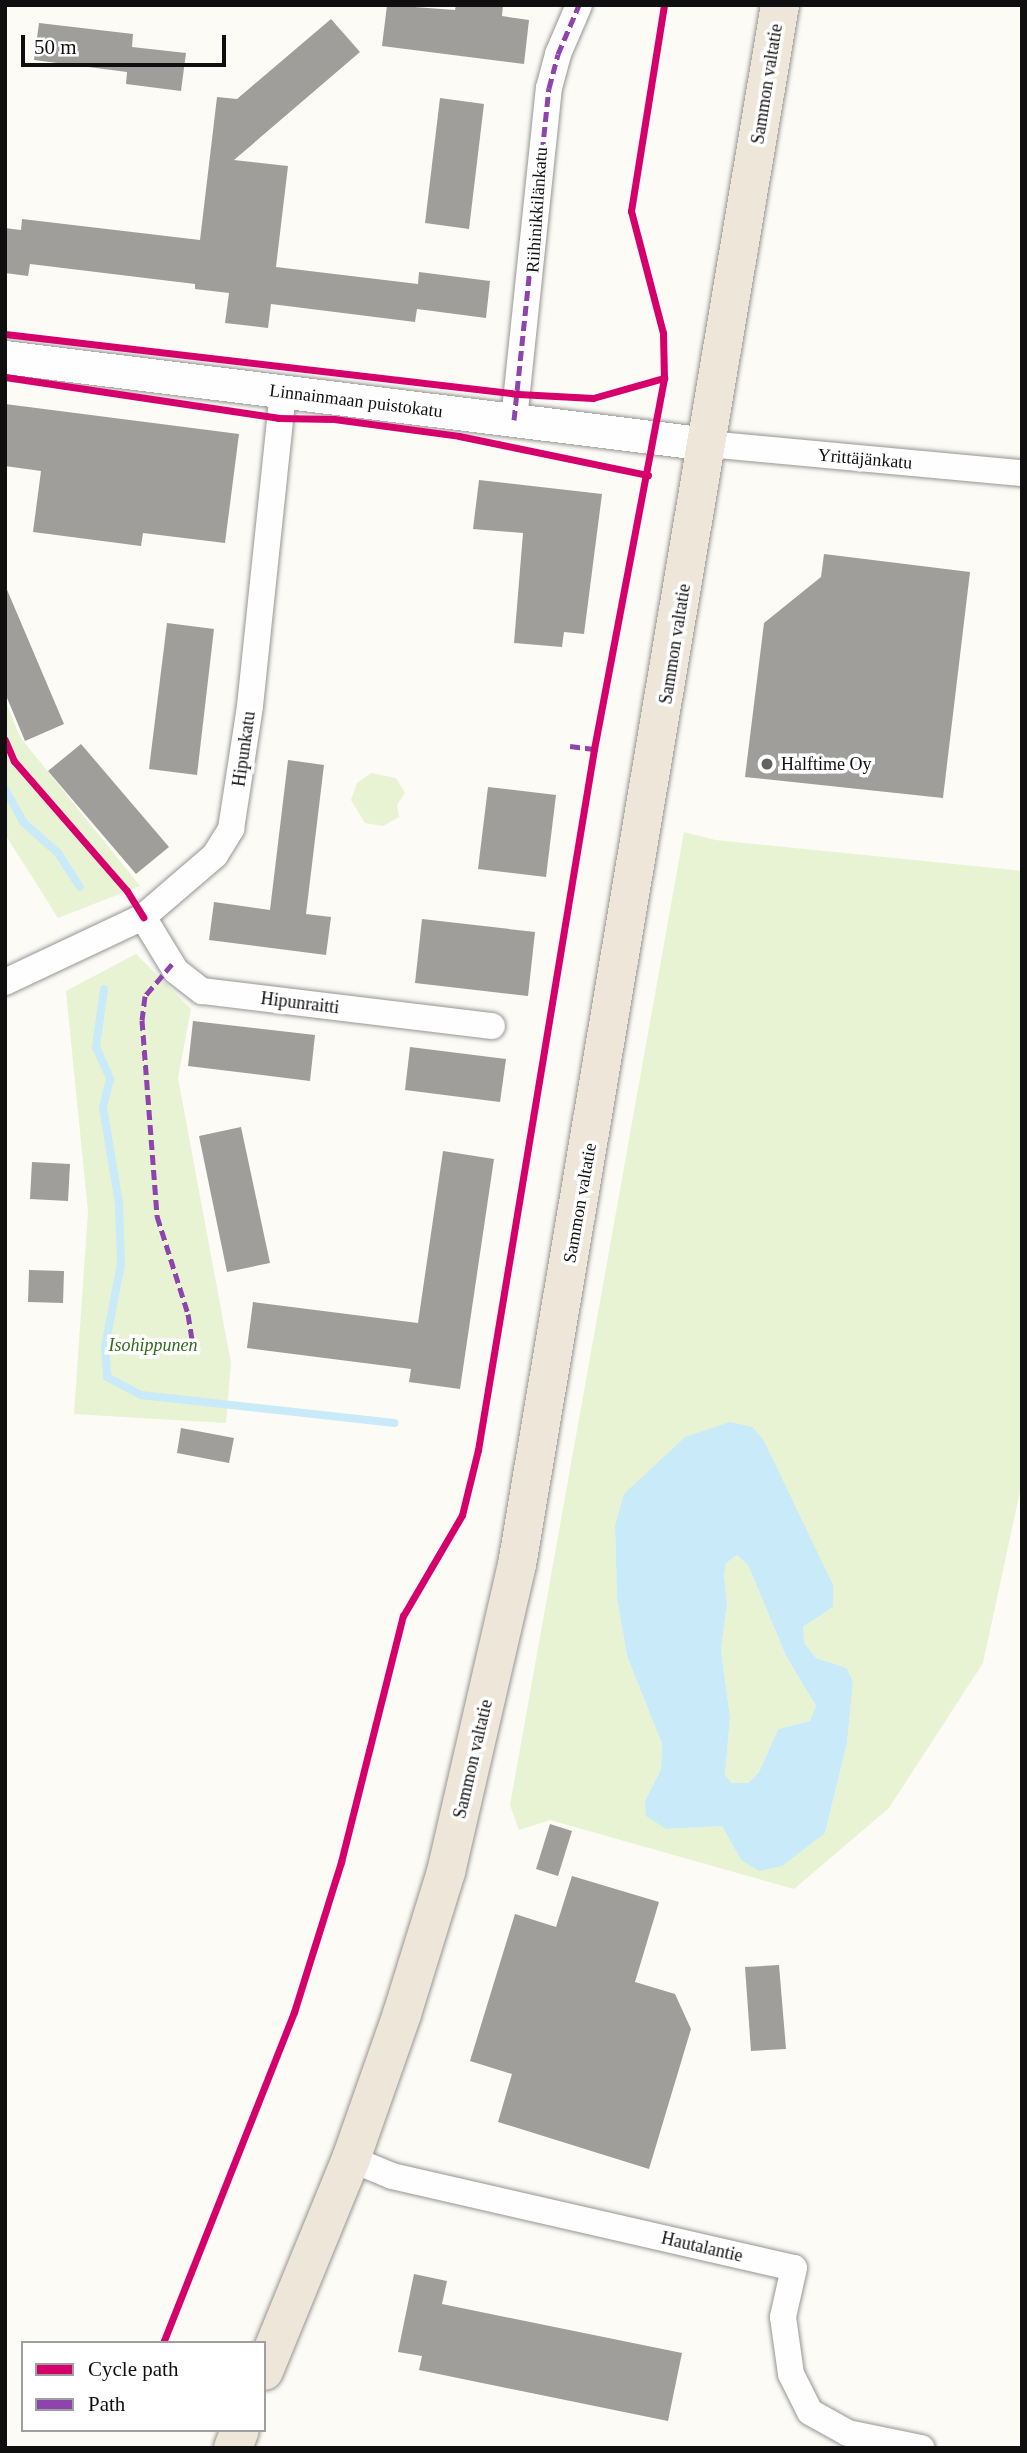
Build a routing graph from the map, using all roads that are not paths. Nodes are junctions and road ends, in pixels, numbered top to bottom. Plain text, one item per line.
1 (579, 5) edge
2 (780, 5) edge
3 (5, 357) edge
4 (283, 393) junction
5 (514, 420) junction
6 (707, 444) junction
7 (1022, 473) edge
8 (143, 917) junction
9 (5, 982) edge
10 (492, 1026) dead end
11 (351, 2159) junction
12 (266, 2366) edge
13 (921, 2448) edge

1 - 5 street, Riihinikkilänkatu
2 - 6 main road, Sammon valtatie
3 - 4 street, Linnainmaan puistokatu
4 - 5 street, Linnainmaan puistokatu
4 - 8 street, Hipunkatu
5 - 6 street, Linnainmaan puistokatu
6 - 7 street, Yrittäjänkatu
6 - 11 main road, Sammon valtatie
8 - 9 street, Hipunkatu
8 - 10 street, Hipunraitti
11 - 12 main road, Sammon valtatie
11 - 13 street, Hautalantie

